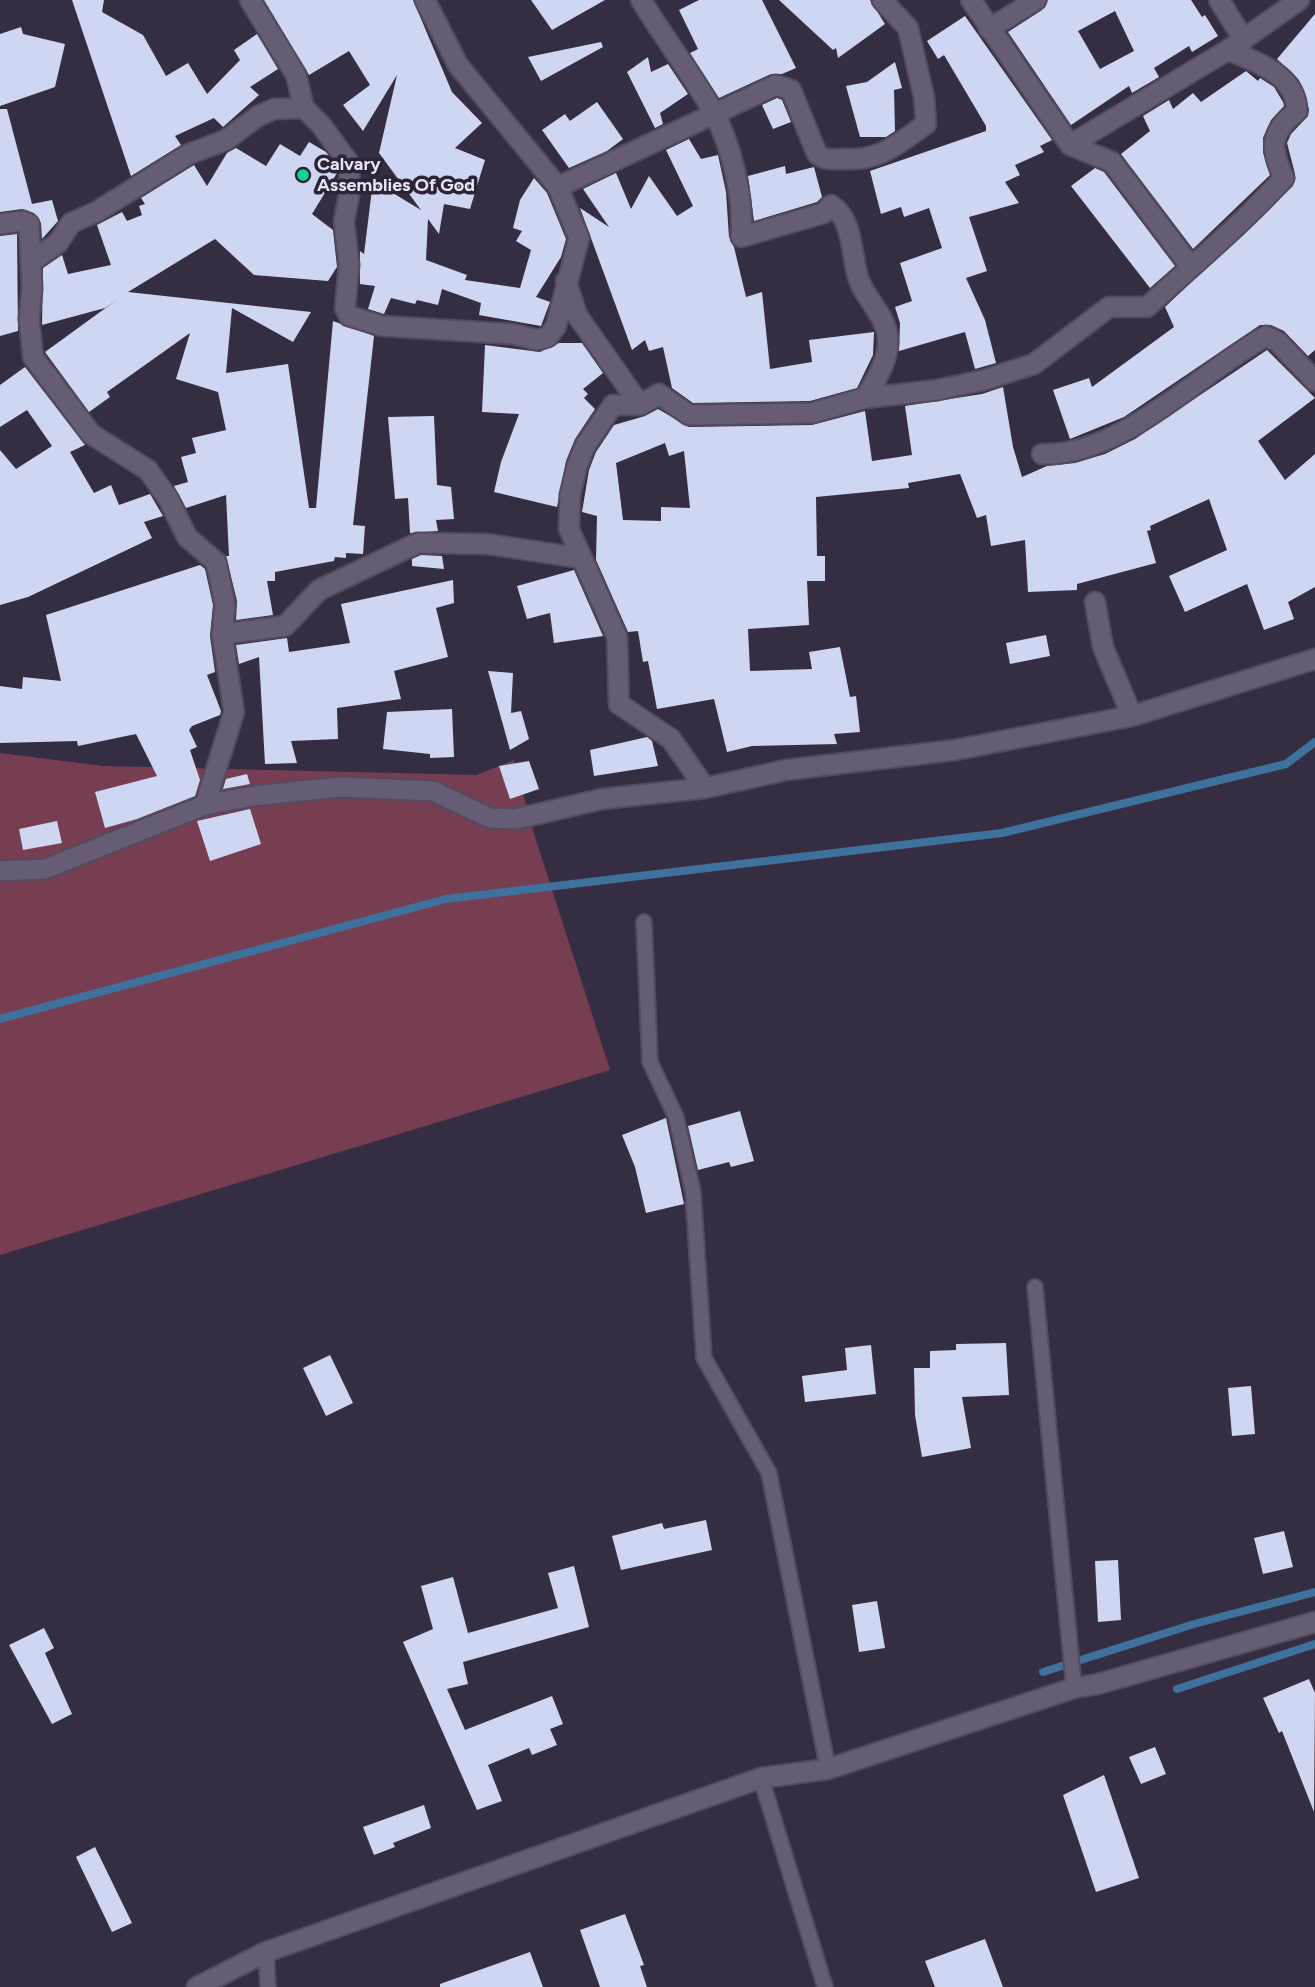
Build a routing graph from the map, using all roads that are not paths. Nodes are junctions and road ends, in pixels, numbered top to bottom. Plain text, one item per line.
1 (250, 0) edge
2 (425, 0) edge
3 (641, 0) edge
4 (882, 0) edge
5 (971, 0) edge
6 (1036, 0) edge
7 (1219, 0) edge
8 (1299, 0) edge
9 (989, 29) junction
10 (1236, 45) junction
11 (304, 108) junction
12 (715, 114) junction
13 (1070, 145) junction
14 (558, 187) junction
15 (0, 224) edge
16 (32, 261) junction
17 (1191, 267) junction
18 (566, 281) junction
19 (1315, 381) edge
20 (865, 398) junction
21 (640, 405) junction
22 (1042, 454) dead end
23 (580, 558) junction
24 (1095, 601) dead end
25 (222, 634) junction
26 (1315, 659) edge
27 (1132, 716) junction
28 (705, 788) junction
29 (205, 806) junction
30 (0, 871) edge
31 (643, 922) dead end
32 (1035, 1287) dead end
33 (1315, 1622) edge
34 (1074, 1688) junction
35 (828, 1769) junction
36 (761, 1778) junction
37 (266, 1952) junction
38 (197, 1987) edge
39 (268, 1987) edge
40 (825, 1987) edge

1 - 11 street
2 - 14 street
3 - 12 street
4 - 12 street
5 - 9 street
6 - 9 street
7 - 10 street
8 - 10 street
9 - 13 street
10 - 13 street
10 - 17 street
11 - 16 street
11 - 18 street
12 - 14 street
12 - 20 street
13 - 17 street
14 - 18 street
15 - 16 street
16 - 25 street
17 - 20 street
18 - 21 street
19 - 22 street
20 - 21 street
21 - 23 street
23 - 25 street
23 - 28 street
24 - 27 street
25 - 29 street
26 - 27 street
27 - 28 street
28 - 29 street
29 - 30 street
31 - 35 lane
32 - 34 lane
33 - 34 street
34 - 35 street
35 - 36 street
36 - 37 street
36 - 40 lane
37 - 38 street
37 - 39 lane

